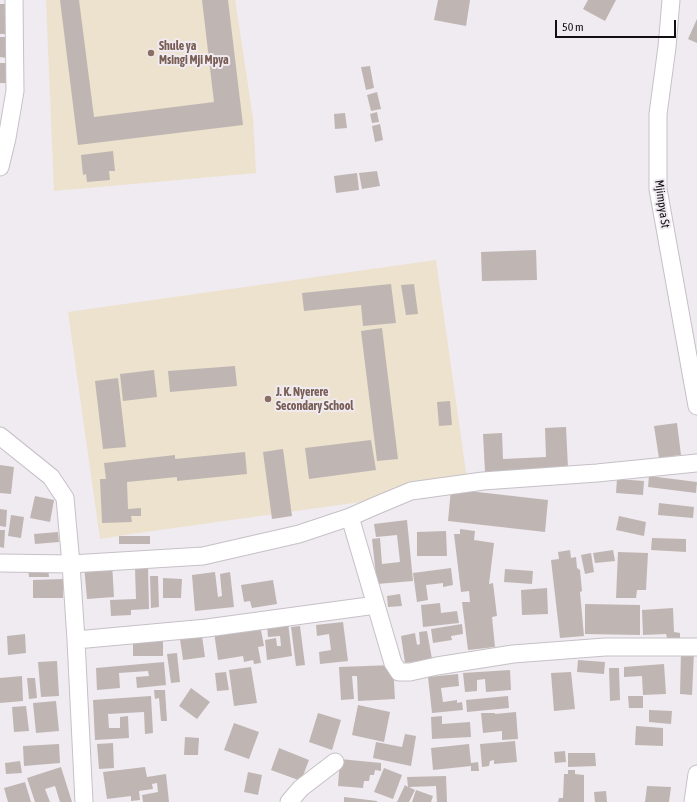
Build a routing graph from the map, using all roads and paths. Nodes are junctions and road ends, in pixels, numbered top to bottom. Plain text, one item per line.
1 (14, 0) edge
2 (671, 0) edge
3 (0, 167) edge
4 (697, 406) edge
5 (0, 436) edge
6 (697, 463) edge
7 (350, 517) junction
8 (0, 563) edge
9 (71, 564) junction
10 (376, 605) junction
11 (76, 640) junction
12 (697, 647) edge
13 (335, 762) dead end
14 (697, 774) edge
15 (84, 802) edge
16 (289, 802) edge
17 (693, 802) edge

1 - 3 street
2 - 4 street, Mjimpya St
5 - 9 street
6 - 7 street
7 - 9 street
7 - 10 street
8 - 9 street
9 - 11 street
10 - 11 street
10 - 12 street
11 - 15 street
13 - 16 street
14 - 17 street

